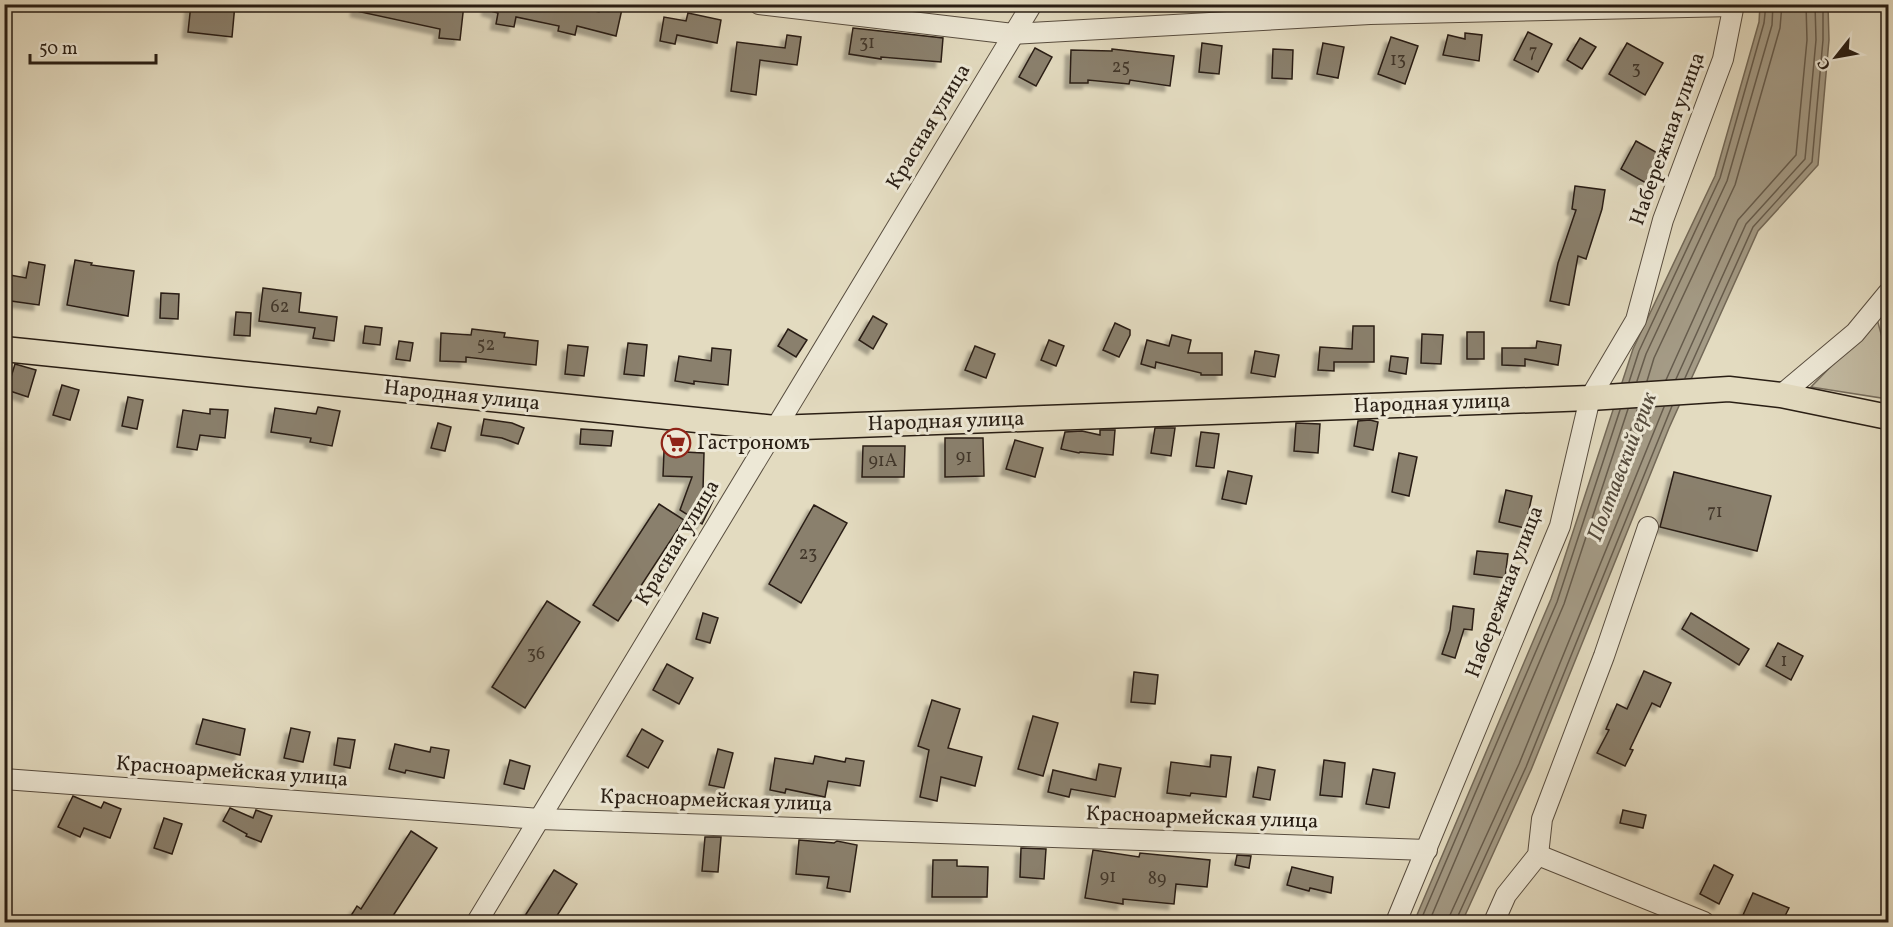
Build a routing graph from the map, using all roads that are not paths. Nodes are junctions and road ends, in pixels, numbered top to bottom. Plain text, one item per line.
1 (759, 4) edge
2 (1032, 4) edge
3 (1734, 5) edge
4 (1013, 34) junction
5 (1888, 293) edge
6 (4, 349) edge
7 (1781, 394) junction
8 (1590, 398) junction
9 (1888, 417) edge
10 (775, 428) junction
11 (1648, 527) dead end
12 (4, 779) edge
13 (540, 819) junction
14 (1427, 850) junction
15 (1538, 855) junction
16 (477, 922) edge
17 (1396, 922) edge
18 (1494, 922) edge
19 (1704, 922) edge

1 - 4 street
2 - 4 street, Красная улица
3 - 4 street
3 - 8 street, Набережная улица
4 - 10 street, Красная улица
5 - 7 street
6 - 10 main road, Народная улица
7 - 8 main road, Народная улица
7 - 9 main road, Народная улица
8 - 10 main road, Народная улица
8 - 14 street, Набережная улица
10 - 13 street, Красная улица
11 - 15 street
12 - 13 street, Красноармейская улица
13 - 14 street, Красноармейская улица
13 - 16 street, Красная улица
14 - 17 street, Набережная улица
15 - 18 street
15 - 19 street

